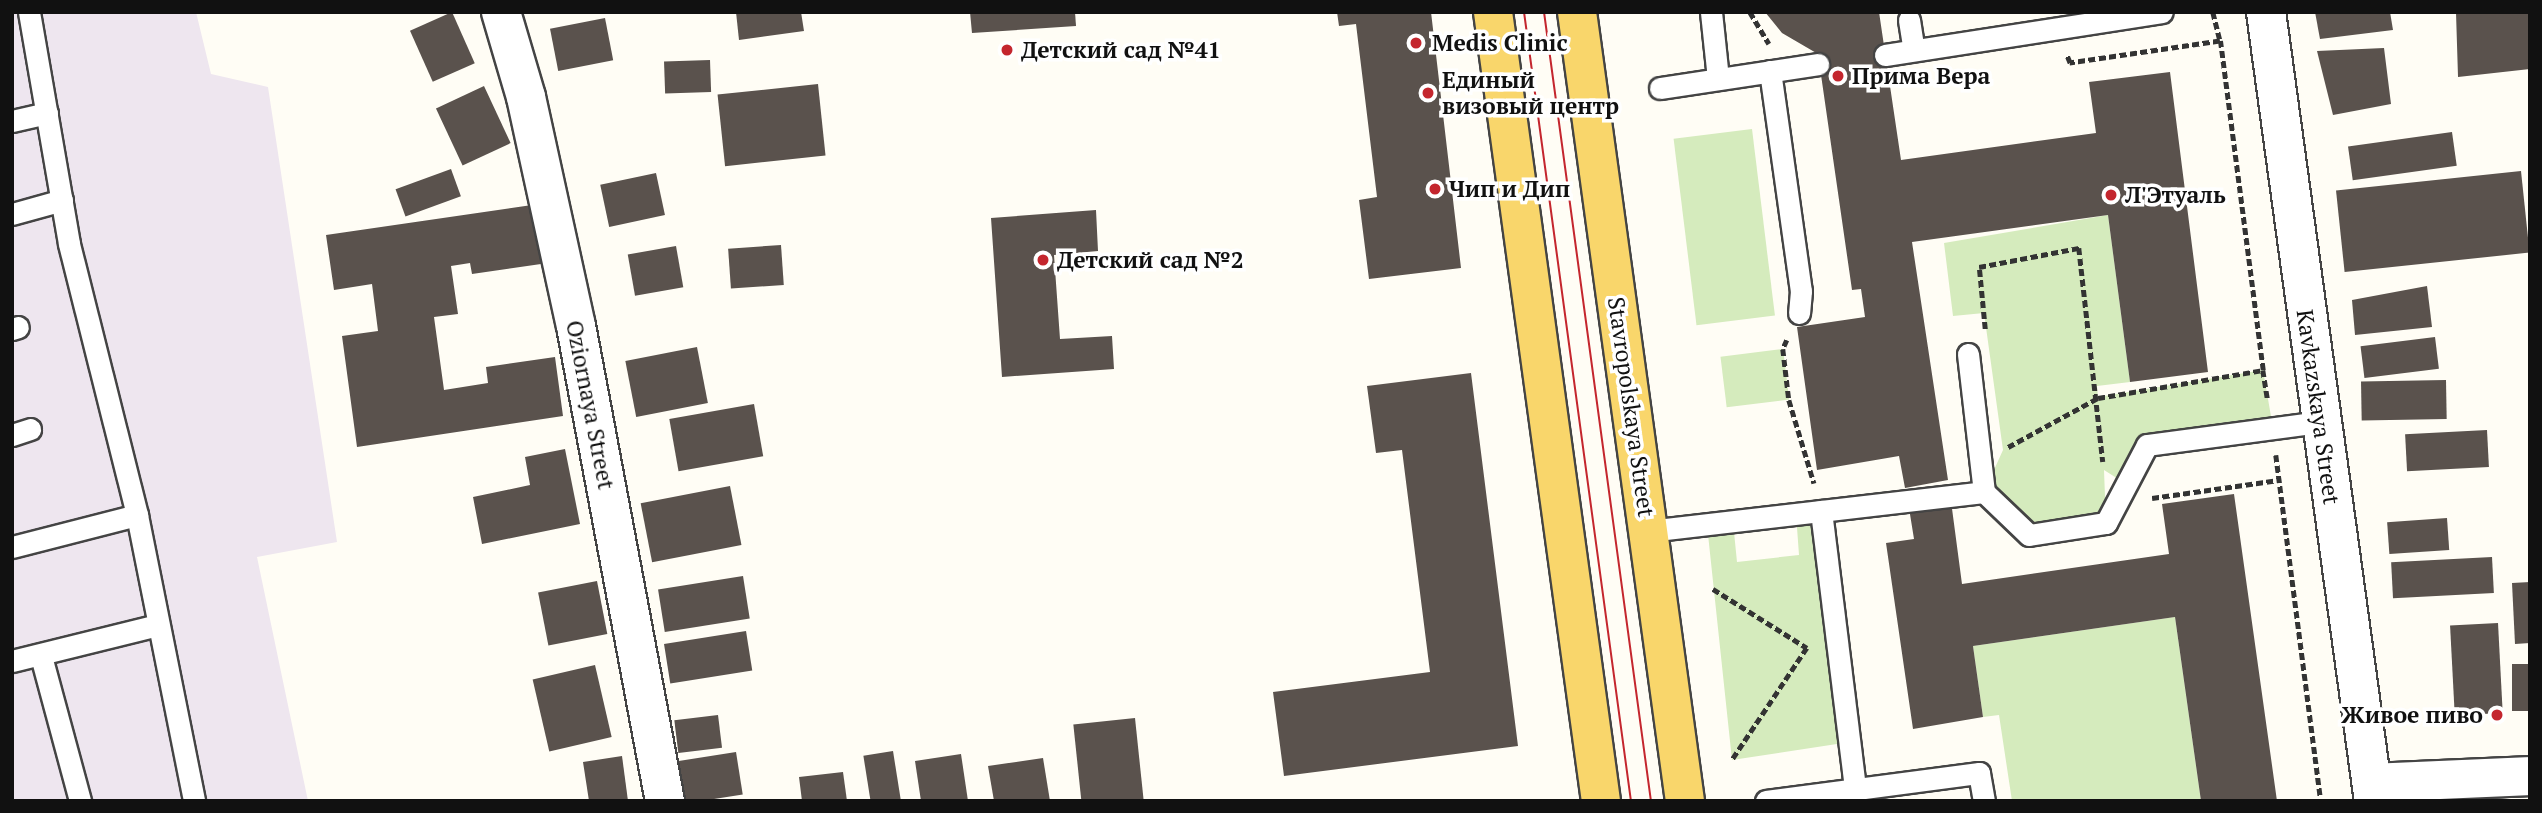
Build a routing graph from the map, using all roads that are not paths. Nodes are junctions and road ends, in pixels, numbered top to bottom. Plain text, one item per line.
1 (29, 12) edge
2 (501, 12) edge
3 (1493, 12) edge
4 (1577, 12) edge
5 (1711, 12) edge
6 (2162, 12) edge
7 (2266, 12) edge
8 (1909, 20) dead end
9 (1913, 50) junction
10 (1885, 55) dead end
11 (1818, 64) dead end
12 (1769, 71) junction
13 (1718, 79) junction
14 (1660, 88) dead end
15 (47, 113) junction
16 (12, 121) edge
17 (62, 200) junction
18 (12, 214) edge
19 (1799, 313) dead end
20 (1968, 354) dead end
21 (2319, 422) junction
22 (1984, 492) junction
23 (1825, 511) junction
24 (137, 515) junction
25 (1648, 531) junction
26 (12, 547) edge
27 (157, 625) junction
28 (41, 656) junction
29 (12, 661) edge
30 (2530, 776) edge
31 (1855, 789) junction
32 (2373, 792) edge
33 (80, 801) edge
34 (194, 801) edge
35 (665, 801) edge
36 (1601, 801) edge
37 (1685, 801) edge
38 (1766, 801) edge
39 (1984, 801) edge

1 - 15 lane
2 - 35 street, Oziornaya Street
3 - 36 main road
4 - 25 main road, Stavropolskaya Street
5 - 13 lane
6 - 9 lane
7 - 21 street, Kavkazskaya Street
8 - 9 lane
9 - 10 lane
11 - 12 lane
12 - 13 lane
12 - 19 lane
13 - 14 lane
15 - 16 lane
15 - 17 lane
17 - 18 lane
17 - 24 lane
20 - 22 lane
21 - 22 lane
21 - 32 street, Kavkazskaya Street
22 - 23 lane
23 - 25 lane
23 - 31 lane
24 - 26 lane
24 - 27 lane
25 - 37 main road, Stavropolskaya Street
27 - 28 lane
27 - 34 lane
28 - 29 lane
28 - 33 lane
30 - 32 street
31 - 38 lane
31 - 39 lane

